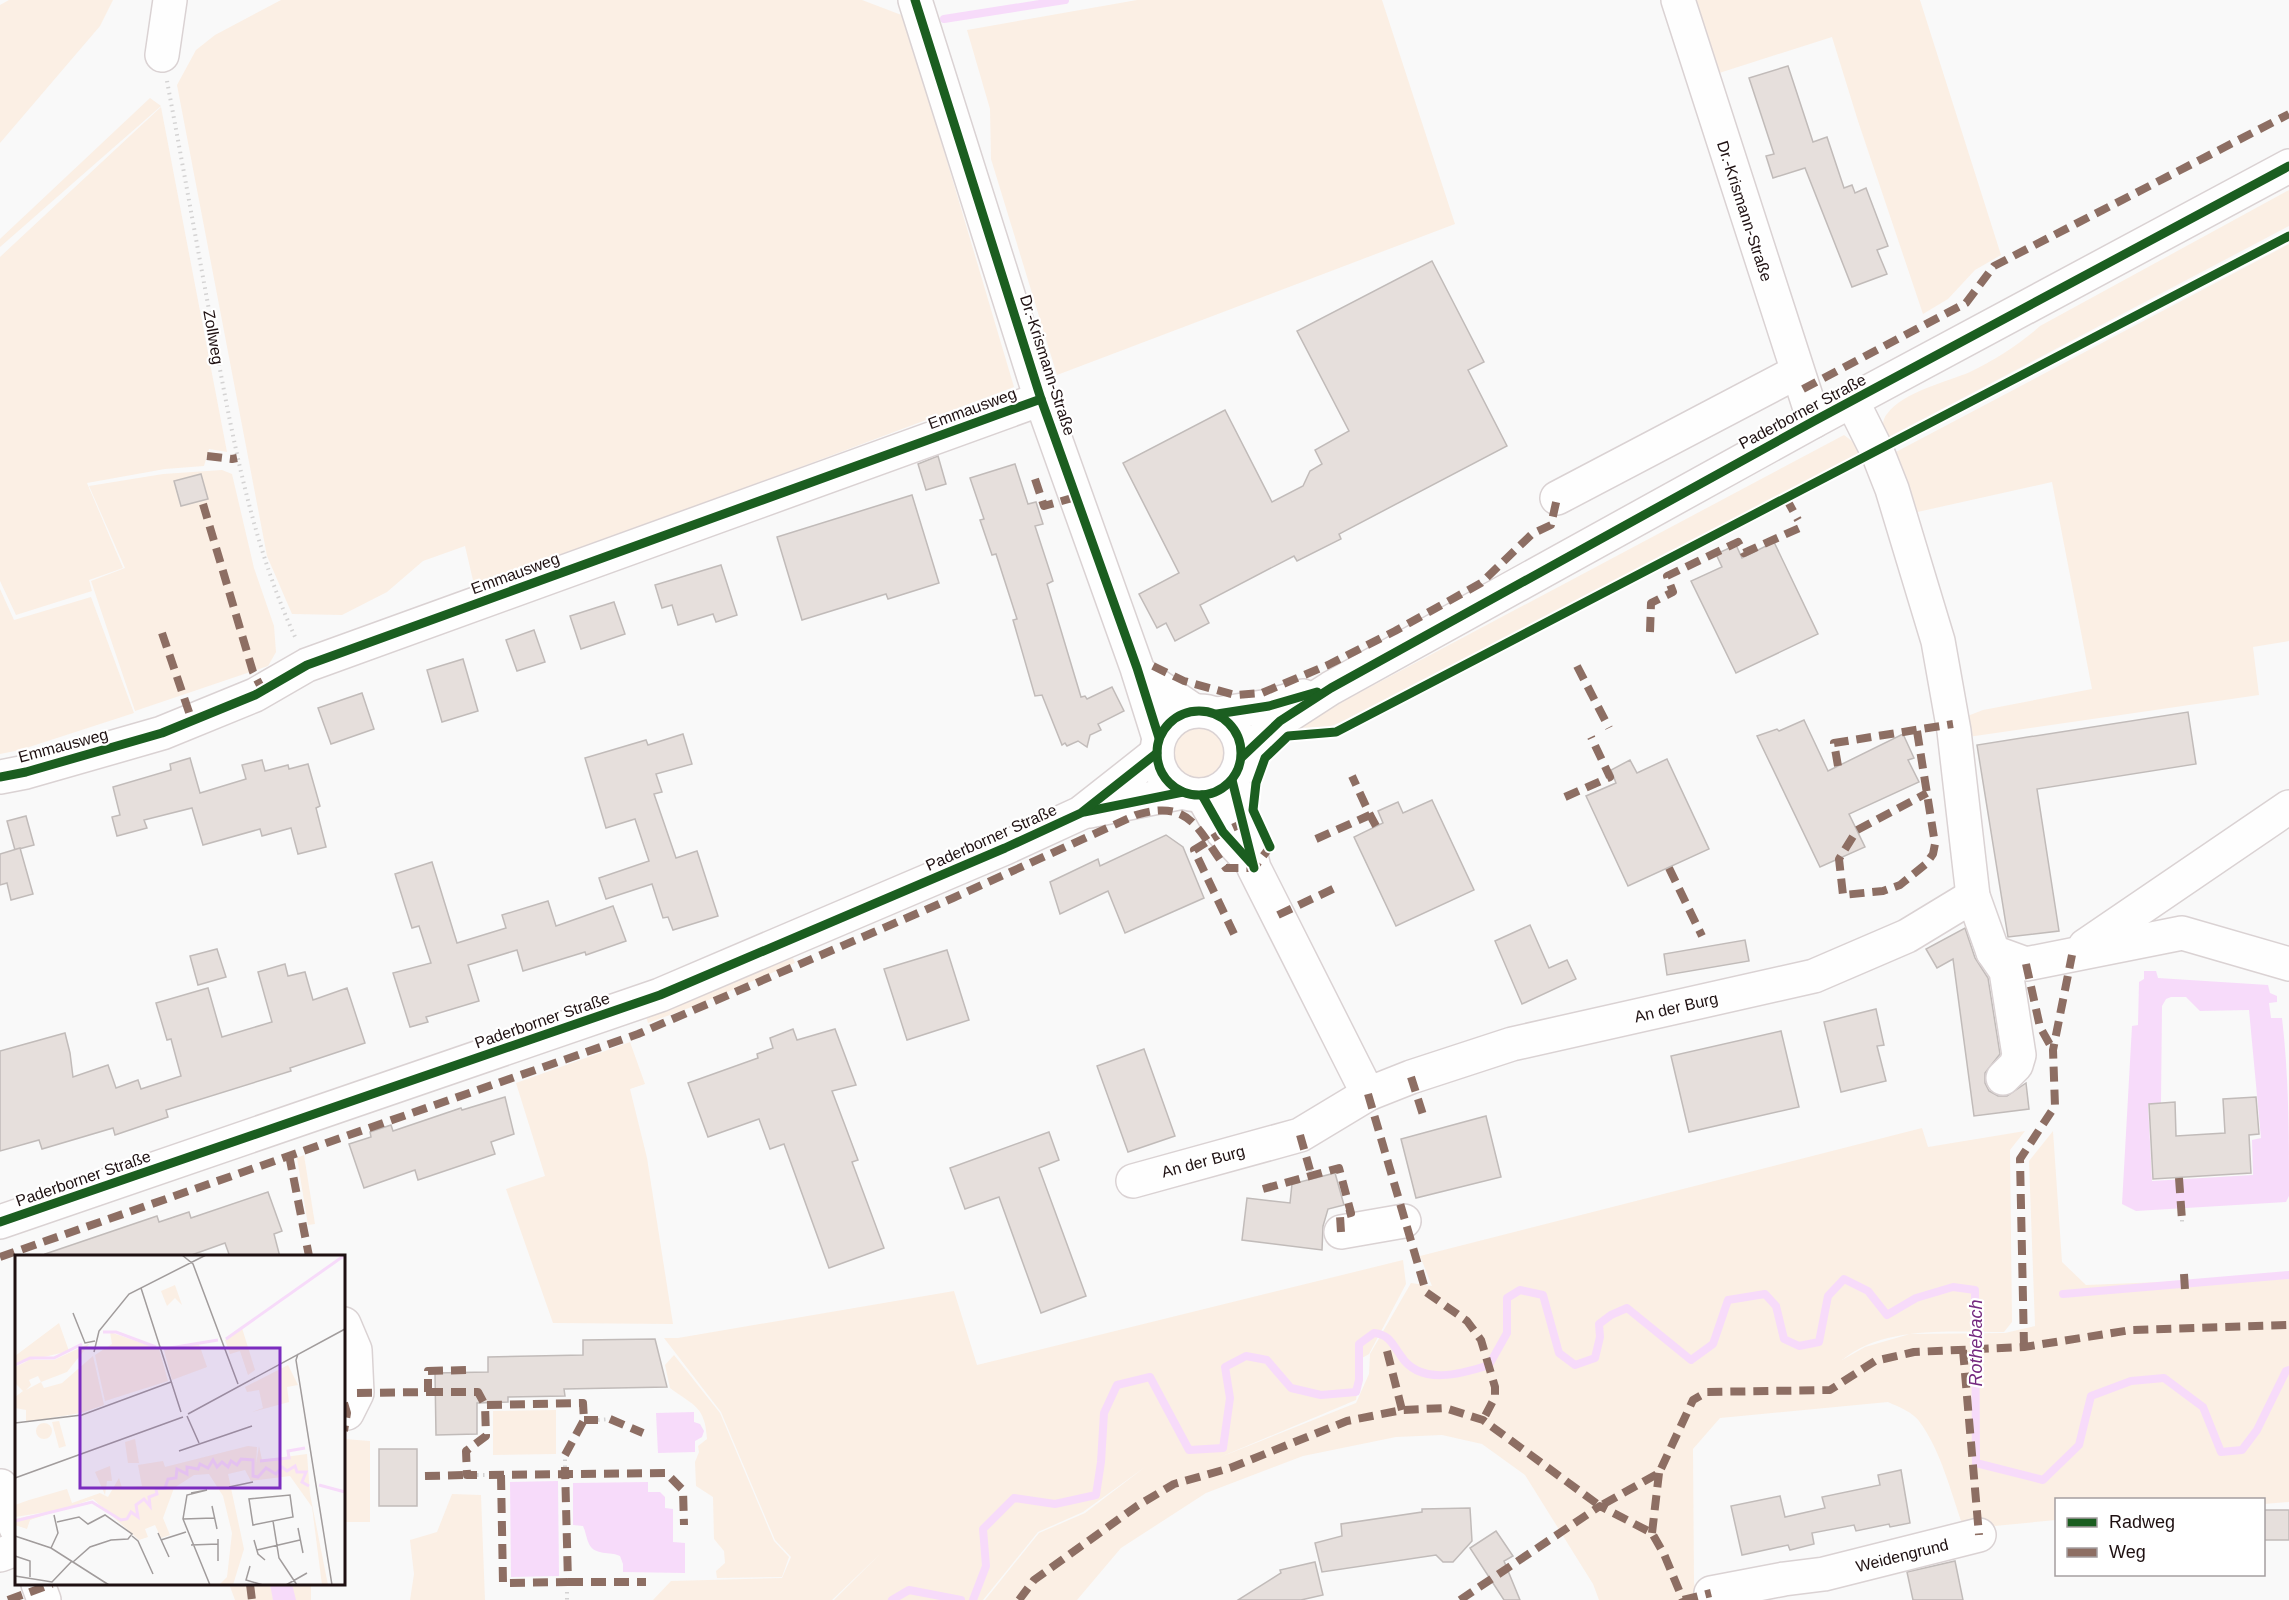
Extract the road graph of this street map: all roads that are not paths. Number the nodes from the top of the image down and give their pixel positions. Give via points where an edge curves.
1 (170, 0) edge
2 (915, 0) edge
3 (1678, 0) edge
4 (162, 55) road end
5 (2289, 166) edge
6 (1797, 372) junction
7 (1041, 399) junction
8 (1852, 401) junction
9 (1814, 421) junction
10 (1557, 498) dead end
11 (1139, 673) junction
12 (1331, 688) junction
13 (1205, 712) junction
14 (1158, 746) junction
15 (1237, 769) junction
16 (0, 777) edge
17 (1193, 794) junction
18 (2289, 807) edge
19 (1081, 813) junction
20 (1252, 863) junction
21 (1973, 896) junction
22 (1993, 952) junction
23 (2072, 955) junction
24 (2289, 964) edge
25 (2003, 1078) dead end
26 (1368, 1094) junction
27 (1133, 1180) dead end
28 (1404, 1221) dead end
29 (0, 1222) edge
30 (1341, 1232) dead end
31 (345, 1326) edge
32 (347, 1413) dead end
33 (1, 1486) edge
34 (15, 1525) edge
35 (1979, 1535) dead end
36 (15, 1549) edge
37 (0, 1556) edge
38 (38, 1585) edge
39 (1828, 1587) edge
40 (1711, 1593) dead end
41 (44, 1600) edge

1 - 4 street
2 - 7 street, Dr.-Krismann-Straße
3 - 6 street, Dr.-Krismann-Straße
5 - 8 street, Paderborner Straße
6 - 9 street, Dr.-Krismann-Straße
6 - 10 street
7 - 11 street, Dr.-Krismann-Straße
7 - 16 street, Emmausweg via 307,664 255,695 162,733
8 - 9 street, Paderborner Straße
8 - 21 street via 1892,489 1938,641 1954,731
9 - 12 street, Paderborner Straße
11 - 13 street
11 - 14 street, Dr.-Krismann-Straße
12 - 13 street, Paderborner Straße via 1269,706
12 - 15 street, Paderborner Straße via 1280,721
13 - 14 street, Paderborner Straße via 1172,719
13 - 15 street via 1228,721 1236,731 1241,743
14 - 17 street via 1164,777 1172,786
14 - 19 street, Paderborner Straße
15 - 17 street, Paderborner Straße via 1213,793
15 - 20 street
17 - 19 street, Paderborner Straße
17 - 20 street
18 - 23 street
19 - 29 street, Paderborner Straße via 660,995
20 - 26 street
21 - 22 street
21 - 26 street, An der Burg via 1907,936 1814,976 1507,1031
22 - 23 street via 2026,964
22 - 25 street via 2006,971 2019,1055 2016,1065
23 - 24 street via 2182,933
26 - 27 street, An der Burg via 1300,1135
28 - 30 street
31 - 32 street via 356,1350 357,1393
33 - 34 street
35 - 39 street, Weidengrund
36 - 37 street
38 - 41 street
39 - 40 street, Weidengrund via 1784,1579

